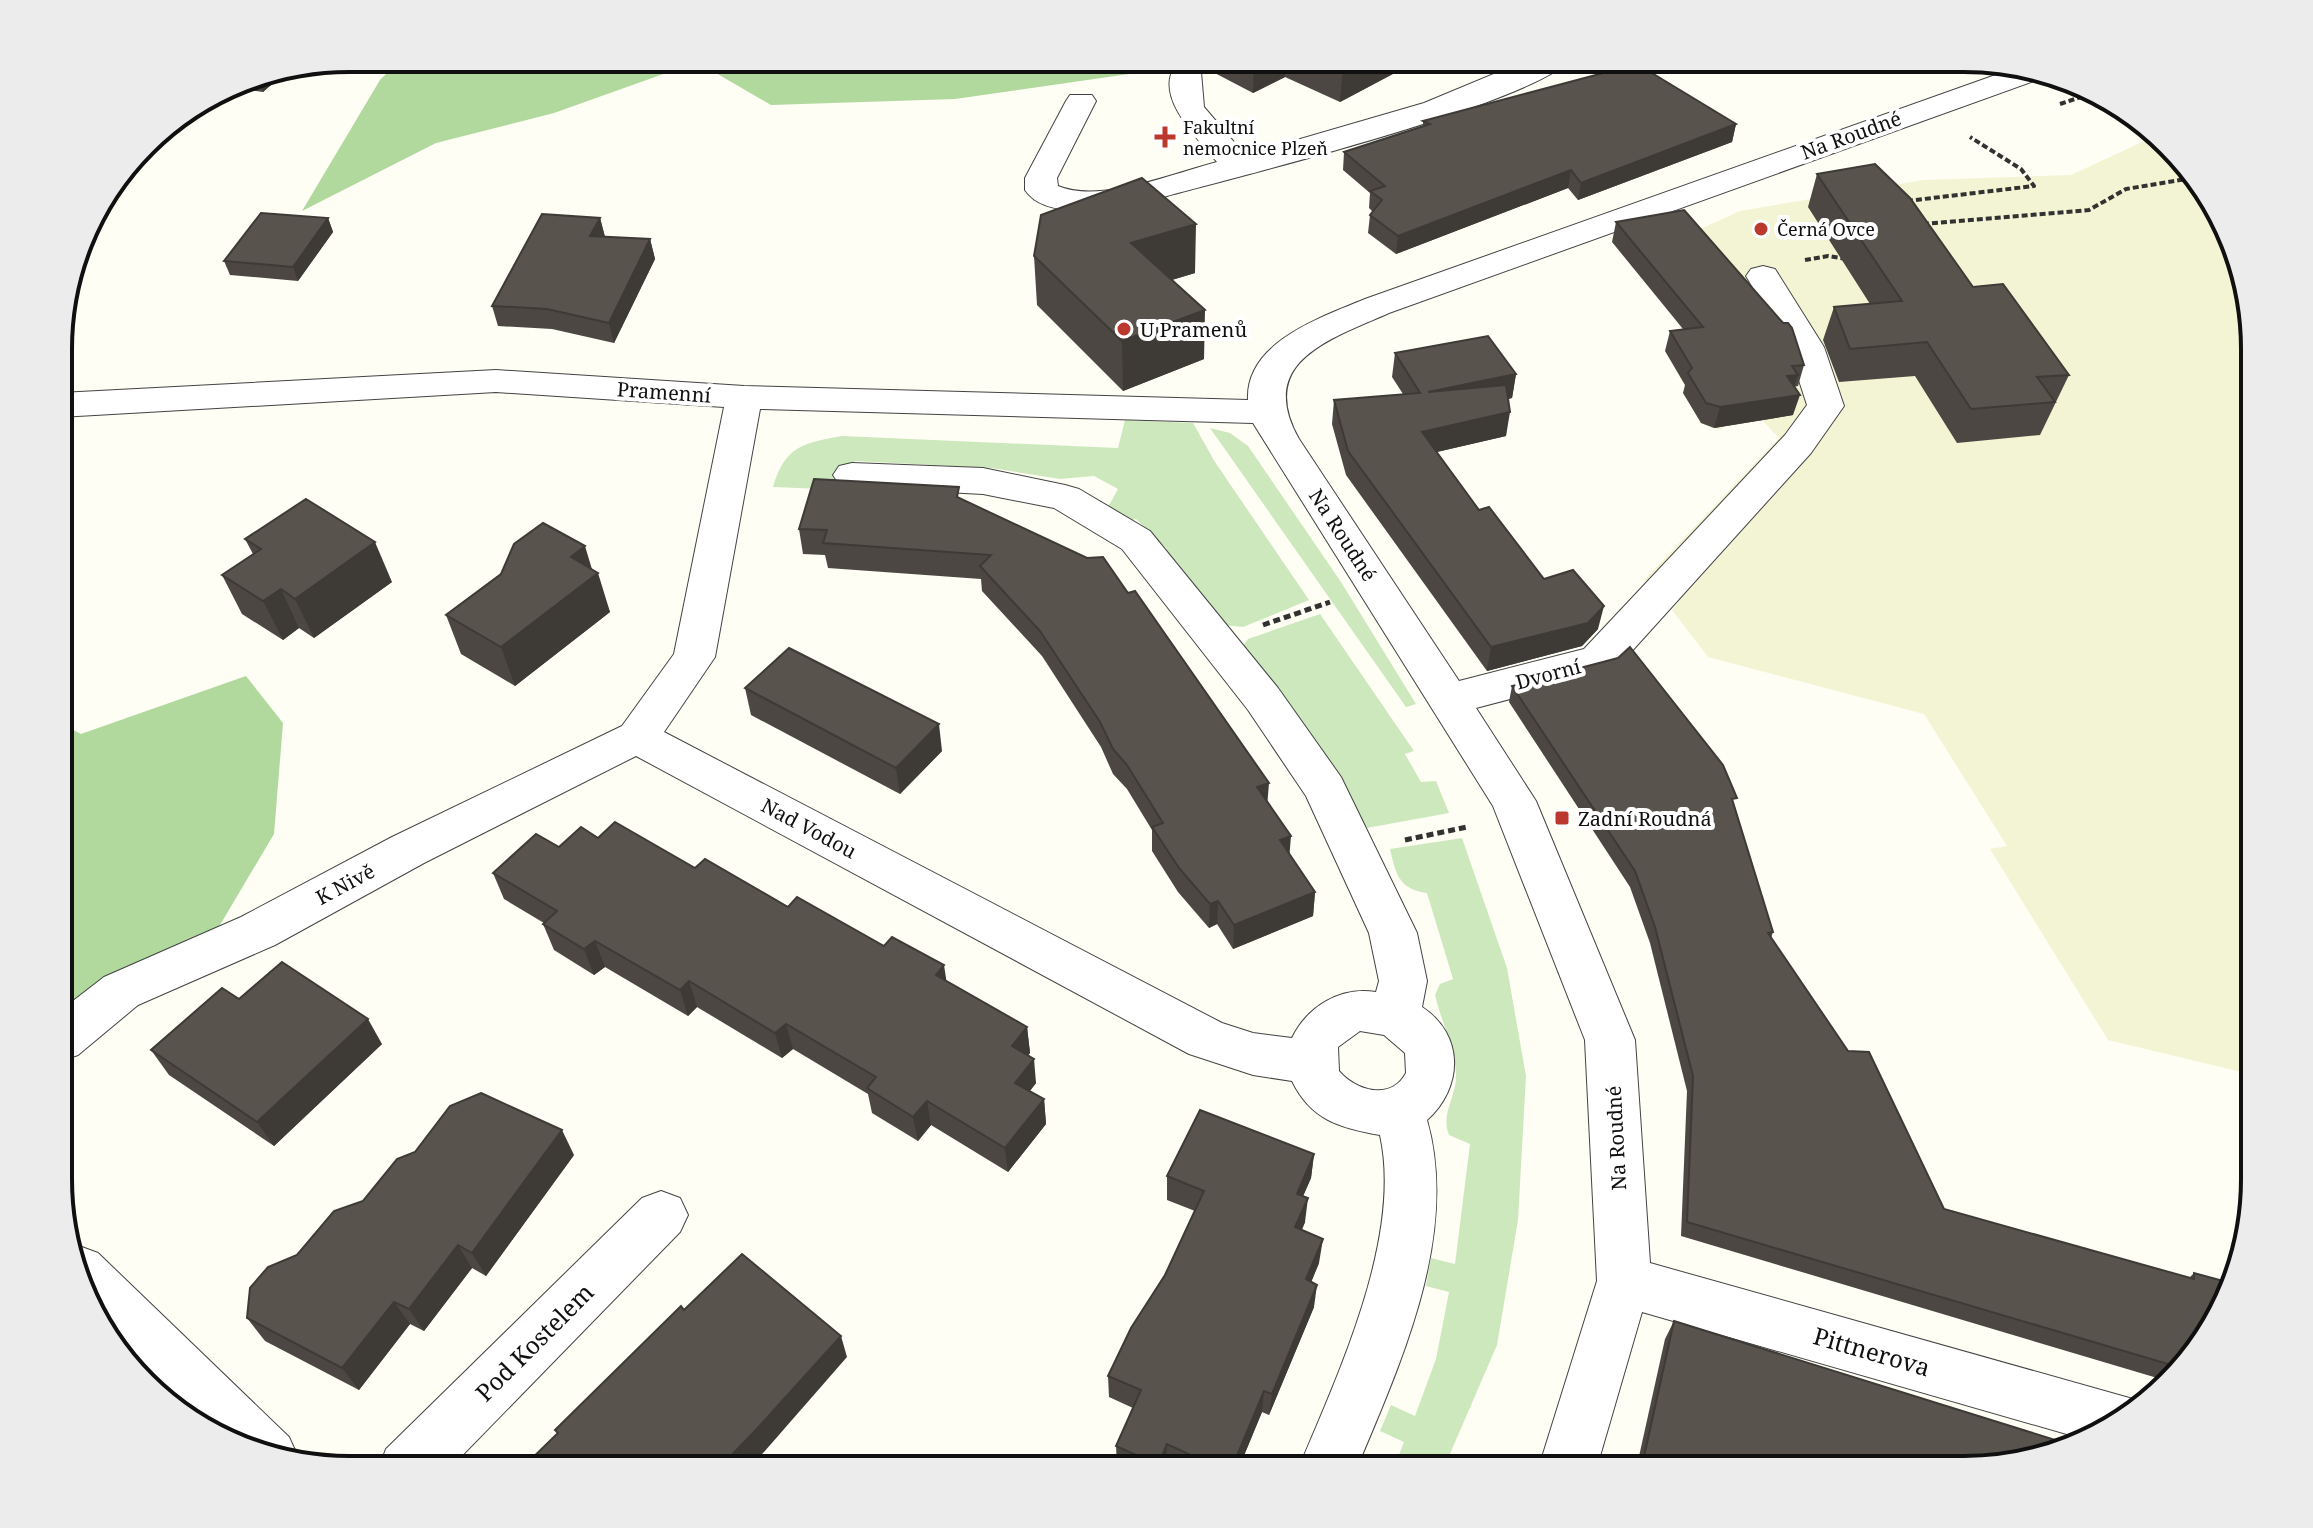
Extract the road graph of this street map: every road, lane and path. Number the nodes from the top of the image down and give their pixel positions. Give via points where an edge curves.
1 (1186, 72) dead end
2 (1529, 72) edge
3 (2017, 77) edge
4 (1081, 101) dead end
5 (1963, 133) dead end
6 (1238, 167) junction
7 (2184, 179) edge
8 (1904, 211) edge
9 (1913, 225) edge
10 (1839, 251) dead end
11 (1828, 256) junction
12 (1853, 260) edge
13 (1780, 269) joint
14 (744, 397) junction
15 (72, 404) edge
16 (1267, 412) junction
17 (852, 475) dead end
18 (1330, 602) dead end
19 (1217, 641) junction
20 (1450, 699) junction
21 (637, 737) junction
22 (1467, 827) dead end
23 (1353, 850) junction
24 (1396, 1015) junction
25 (72, 1030) edge
26 (1312, 1063) junction
27 (1399, 1111) junction
28 (661, 1215) dead end
29 (1624, 1281) junction
30 (93, 1285) edge
31 (2106, 1417) edge
32 (247, 1436) edge
33 (1333, 1455) edge
34 (1571, 1455) edge
35 (421, 1456) edge

1 - 6 street via 1189,108
2 - 6 street via 1384,127
3 - 16 street, Na Roudné via 1377,306 1286,354 1268,383
4 - 6 street via 1041,178 1041,190 1054,197 1090,201
5 - 8 path via 2021,169 2034,186 1907,200
7 - 9 path via 2126,189 2089,210
10 - 11 path
11 - 12 path
11 - 13 path
13 - 20 street, Dvorní via 1826,406 1798,444 1598,661
14 - 15 street, Pramenní via 496,381
14 - 16 street, Pramenní
14 - 21 street via 694,657
16 - 20 street, Na Roudné
17 - 19 street via 983,481 1065,498 1136,540
18 - 19 path
19 - 23 street via 1325,789
20 - 29 street, Na Roudné via 1514,801 1610,1040
21 - 25 street, K Nivě via 258,931 121,991
21 - 26 street, Nad Vodou via 1207,1039 1253,1054
22 - 23 path
23 - 24 street via 1393,933 1403,981
24 - 26 street via 1361,1010 1329,1021 1318,1033
24 - 27 street via 1426,1038 1434,1072 1428,1088
26 - 27 street via 1316,1080 1342,1105 1381,1114
27 - 33 street via 1411,1162 1405,1248 1371,1364
28 - 35 street, Pod Kostelem
29 - 31 street, Pittnerova
29 - 34 street, Na Roudné
30 - 32 street

